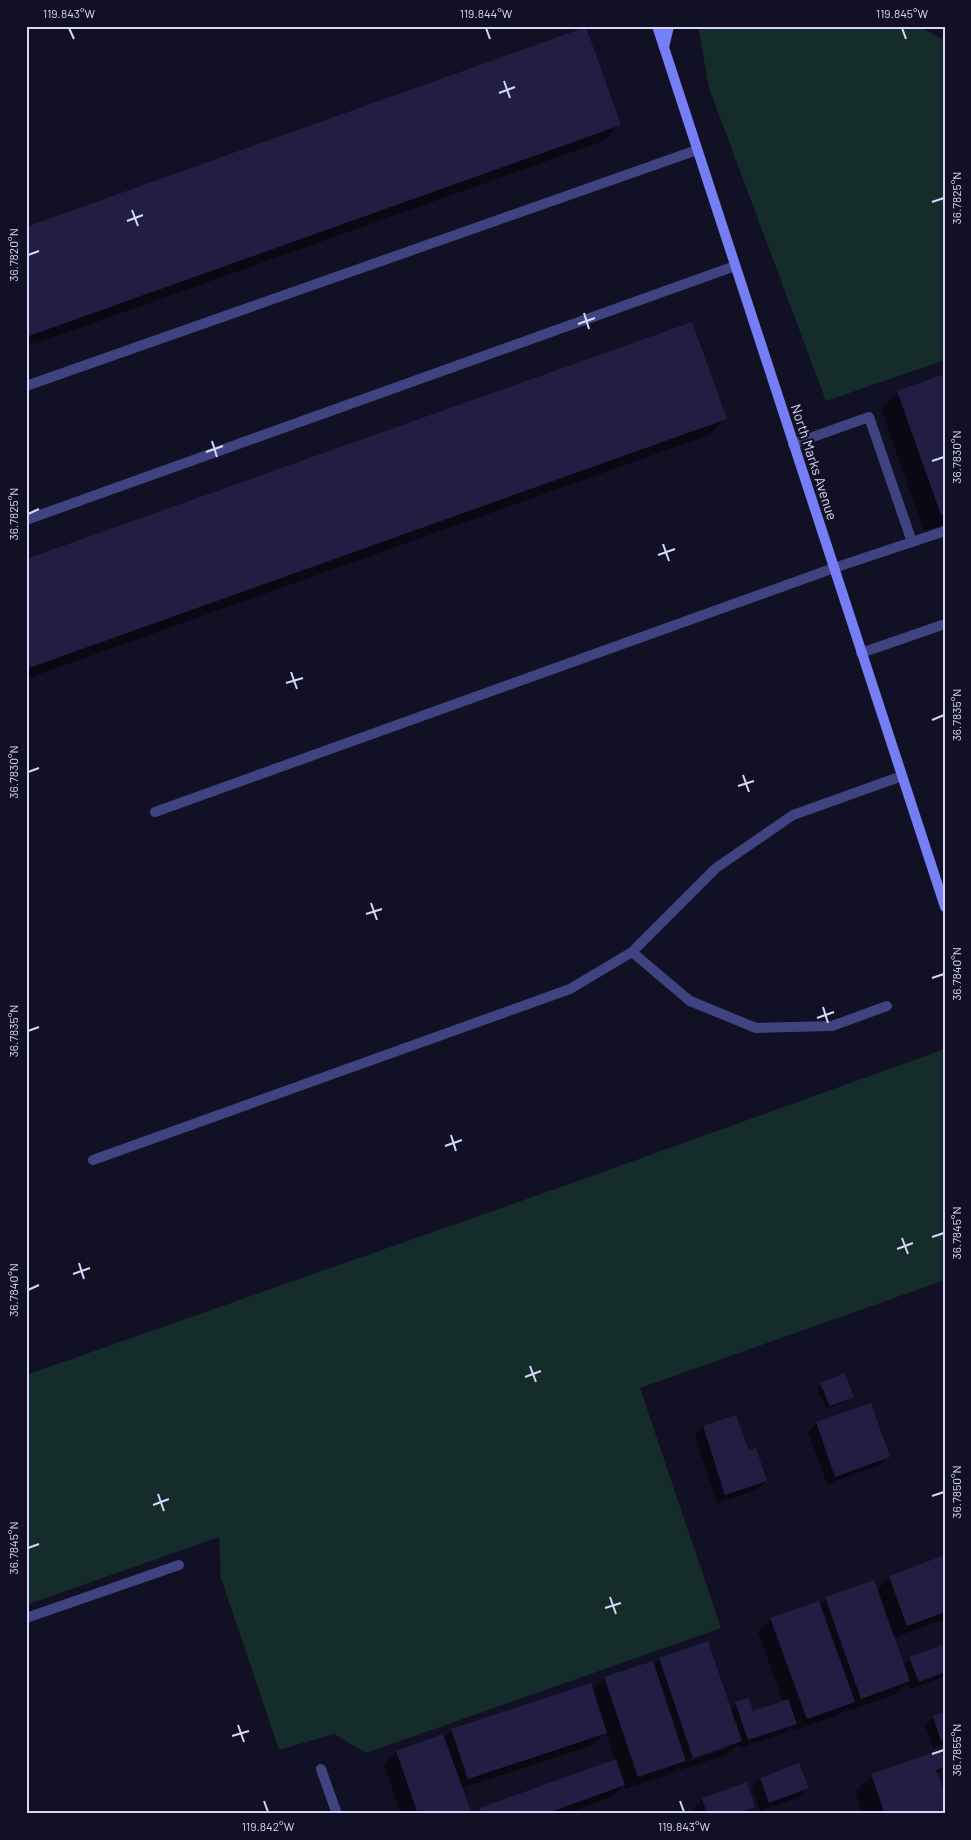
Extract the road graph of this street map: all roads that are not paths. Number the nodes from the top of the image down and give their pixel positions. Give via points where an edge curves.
1 (657, 26) edge
2 (669, 26) edge
3 (664, 48) junction
4 (697, 150) junction
5 (735, 266) junction
6 (26, 386) edge
7 (793, 444) junction
8 (26, 520) edge
9 (945, 531) edge
10 (912, 542) junction
11 (834, 568) junction
12 (945, 624) edge
13 (862, 653) junction
14 (902, 776) junction
15 (155, 812) dead end
16 (945, 906) edge
17 (632, 952) junction
18 (887, 1006) dead end
19 (93, 1160) dead end
20 (180, 1565) dead end
21 (26, 1618) edge
22 (321, 1769) dead end
23 (337, 1814) edge

1 - 3 main road, North Marks Avenue
2 - 3 main road
3 - 4 main road, North Marks Avenue
4 - 5 main road, North Marks Avenue
4 - 6 street
5 - 7 main road, North Marks Avenue
5 - 8 street
7 - 10 street via 869,417
7 - 11 main road, North Marks Avenue
9 - 10 street
10 - 11 street
11 - 13 main road, North Marks Avenue
11 - 15 street
12 - 13 street
13 - 14 main road, North Marks Avenue
14 - 16 main road, North Marks Avenue
14 - 17 street via 792,815 716,868
17 - 18 street via 690,1002 756,1028 832,1026
17 - 19 street via 570,989
20 - 21 street
22 - 23 street

